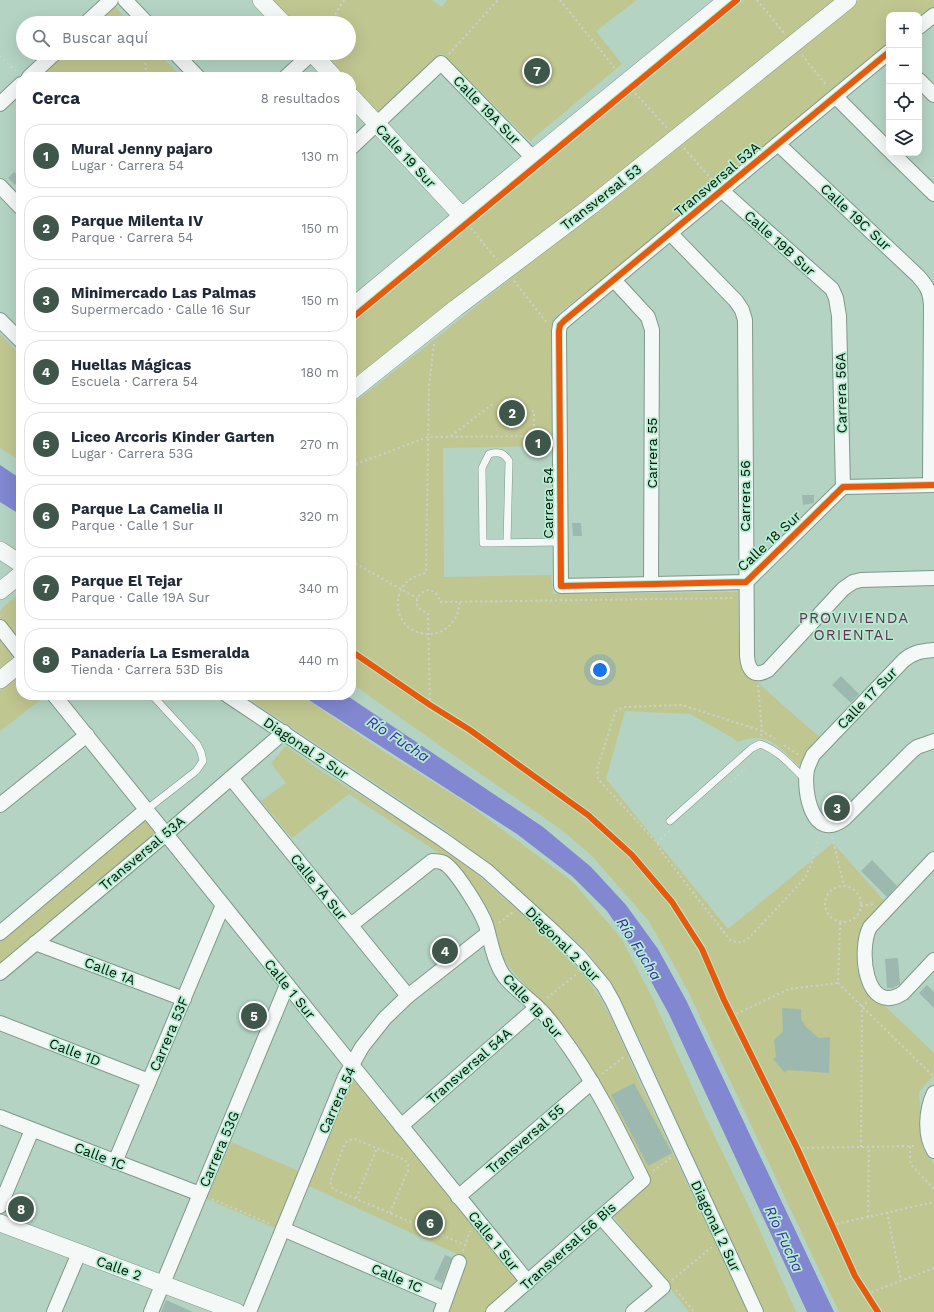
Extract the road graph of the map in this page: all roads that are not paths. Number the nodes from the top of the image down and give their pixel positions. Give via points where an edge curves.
1 (111, 0) edge
2 (125, 0) edge
3 (261, 0) edge
4 (727, 0) edge
5 (848, 0) edge
6 (934, 15) edge
7 (94, 16) edge
8 (140, 16) edge
9 (276, 16) edge
10 (922, 25) edge
11 (886, 55) edge
12 (45, 60) edge
13 (182, 60) edge
14 (304, 60) edge
15 (318, 60) edge
16 (30, 72) edge
17 (193, 72) edge
18 (291, 72) edge
19 (329, 72) edge
20 (922, 83) edge
21 (16, 85) edge
22 (934, 95) edge
23 (836, 97) junction
24 (356, 101) edge
25 (0, 104) edge
26 (377, 124) junction
27 (356, 143) edge
28 (778, 144) junction
29 (886, 147) edge
30 (895, 156) edge
31 (533, 158) junction
32 (0, 186) edge
33 (722, 190) junction
34 (934, 194) edge
35 (16, 203) edge
36 (464, 222) junction
37 (670, 233) junction
38 (614, 280) junction
39 (836, 298) joint
40 (356, 304) edge
41 (0, 320) edge
42 (560, 325) joint
43 (16, 336) edge
44 (356, 388) edge
45 (932, 485) edge
46 (843, 487) junction
47 (560, 542) junction
48 (507, 543) junction
49 (0, 550) edge
50 (16, 561) edge
51 (16, 578) edge
52 (934, 578) edge
53 (746, 582) junction
54 (651, 584) junction
55 (560, 586) joint
56 (0, 591) edge
57 (0, 628) edge
58 (16, 648) edge
59 (934, 650) edge
60 (16, 667) edge
61 (0, 680) edge
62 (58, 700) edge
63 (156, 700) edge
64 (235, 700) edge
65 (284, 732) junction
66 (87, 735) junction
67 (934, 741) edge
68 (231, 778) junction
69 (806, 780) junction
70 (0, 805) edge
71 (146, 810) junction
72 (670, 821) dead end
73 (166, 834) junction
74 (934, 859) edge
75 (223, 905) junction
76 (351, 925) junction
77 (0, 933) edge
78 (488, 933) junction
79 (35, 943) junction
80 (934, 960) edge
81 (0, 974) edge
82 (287, 985) junction
83 (408, 996) junction
84 (184, 999) junction
85 (537, 1006) junction
86 (0, 1023) edge
87 (352, 1065) junction
88 (149, 1081) junction
89 (592, 1082) junction
90 (932, 1097) edge
91 (0, 1117) edge
92 (401, 1126) junction
93 (32, 1130) junction
94 (932, 1149) edge
95 (115, 1162) junction
96 (643, 1180) joint
97 (200, 1194) junction
98 (458, 1197) junction
99 (0, 1206) edge
100 (601, 1217) junction
101 (0, 1223) edge
102 (283, 1229) junction
103 (79, 1253) junction
104 (459, 1262) road end
105 (528, 1282) junction
106 (162, 1284) junction
107 (445, 1298) junction
108 (54, 1312) edge
109 (151, 1312) edge
110 (237, 1312) edge
111 (249, 1312) edge
112 (441, 1312) edge
113 (493, 1312) edge
114 (634, 1312) edge
115 (756, 1312) edge

1 - 7 street
2 - 8 street
3 - 9 street
4 - 31 street
5 - 44 street, Transversal 53 via 591,206 456,308
6 - 10 street
11 - 23 street, Transversal 53A
12 - 16 street
13 - 17 street
14 - 18 street
15 - 19 street
20 - 22 street
21 - 25 street
23 - 28 street, Transversal 53A
23 - 29 street
24 - 26 street, Calle 19 Sur
26 - 27 street
26 - 31 street, Calle 19A Sur via 441,63
26 - 36 street, Calle 19 Sur
28 - 33 street, Transversal 53A
28 - 45 street, Calle 19C Sur via 918,276 930,293
30 - 34 street
31 - 36 street
32 - 35 street
33 - 37 street, Transversal 53A
33 - 39 street, Calle 19B Sur via 832,289
36 - 40 street
37 - 38 street, Transversal 53A
37 - 53 street, Carrera 56 via 736,301 745,320
38 - 42 street, Transversal 53A
38 - 54 street, Carrera 55 via 648,317 652,330
39 - 46 street, Carrera 56A via 839,311
41 - 43 street
42 - 47 street, Carrera 54
45 - 46 street
46 - 53 street, Calle 18 Sur
47 - 48 lane
47 - 55 street, Carrera 54
48 - 48 lane via 509,461 505,455 496,452 489,454 482,468 483,543
49 - 50 street
51 - 56 street
52 - 53 street, Carrera 56 via 870,579 853,582 843,589 768,670 759,673 750,670 747,665
53 - 54 street, Calle 18 Sur
54 - 55 street, Calle 18 Sur
57 - 58 street
59 - 69 street, Calle 17 Sur via 921,651 903,661 818,749 810,762
60 - 61 street
62 - 66 street, Calle 1 Sur
63 - 71 lane via 196,744 204,761 196,771
64 - 65 street, Diagonal 2 Sur
65 - 68 street, Transversal 53A
65 - 115 street, Diagonal 2 Sur via 487,871 587,965 610,997
66 - 70 street
66 - 71 street, Calle 1 Sur
67 - 69 street via 912,751 838,824 827,825 816,818 810,808
68 - 73 street, Transversal 53A
68 - 76 street, Calle 1A Sur
69 - 72 lane via 777,752 760,744 752,748
71 - 73 street, Calle 1 Sur
71 - 77 street
73 - 75 street, Calle 1 Sur
73 - 79 street, Transversal 53A
74 - 80 street via 870,927 865,942 865,970 868,982 876,993 884,998 896,997
75 - 82 street, Calle 1 Sur
75 - 84 street, Carrera 53F
76 - 78 street, Calle 1B Sur via 432,861 442,862 448,867 466,890
76 - 83 street, Calle 1A Sur
78 - 83 street, Carrera 54
78 - 85 street, Calle 1B Sur via 504,976
79 - 81 street, Transversal 53A
79 - 84 street, Calle 1A
82 - 87 street, Calle 1 Sur
82 - 97 street, Carrera 53G
83 - 87 street, Carrera 54 via 385,1018 362,1047
84 - 88 street, Carrera 53F
85 - 89 street, Calle 1B Sur
85 - 92 street, Transversal 54A
86 - 88 street, Calle 1D
87 - 92 street, Calle 1 Sur
87 - 102 street, Carrera 54
88 - 95 street, Carrera 53F
89 - 96 street, Calle 1B Sur
89 - 98 street, Transversal 55
90 - 94 street via 928,1111 928,1134
91 - 93 street, Calle 1C
92 - 98 street, Calle 1 Sur
93 - 95 street, Calle 1C
93 - 99 street
95 - 97 street, Calle 1C
96 - 100 street, Transversal 56 Bis
97 - 106 street, Carrera 53G
98 - 105 street, Calle 1 Sur
100 - 105 street, Transversal 56 Bis
100 - 114 street via 666,1284
101 - 103 street, Calle 2
102 - 107 street, Calle 1C
102 - 111 street, Carrera 54
103 - 106 street, Calle 2
103 - 108 street
104 - 107 street
105 - 113 street, Transversal 56 Bis
106 - 109 street, Carrera 53G
106 - 110 street, Calle 2
107 - 112 street

